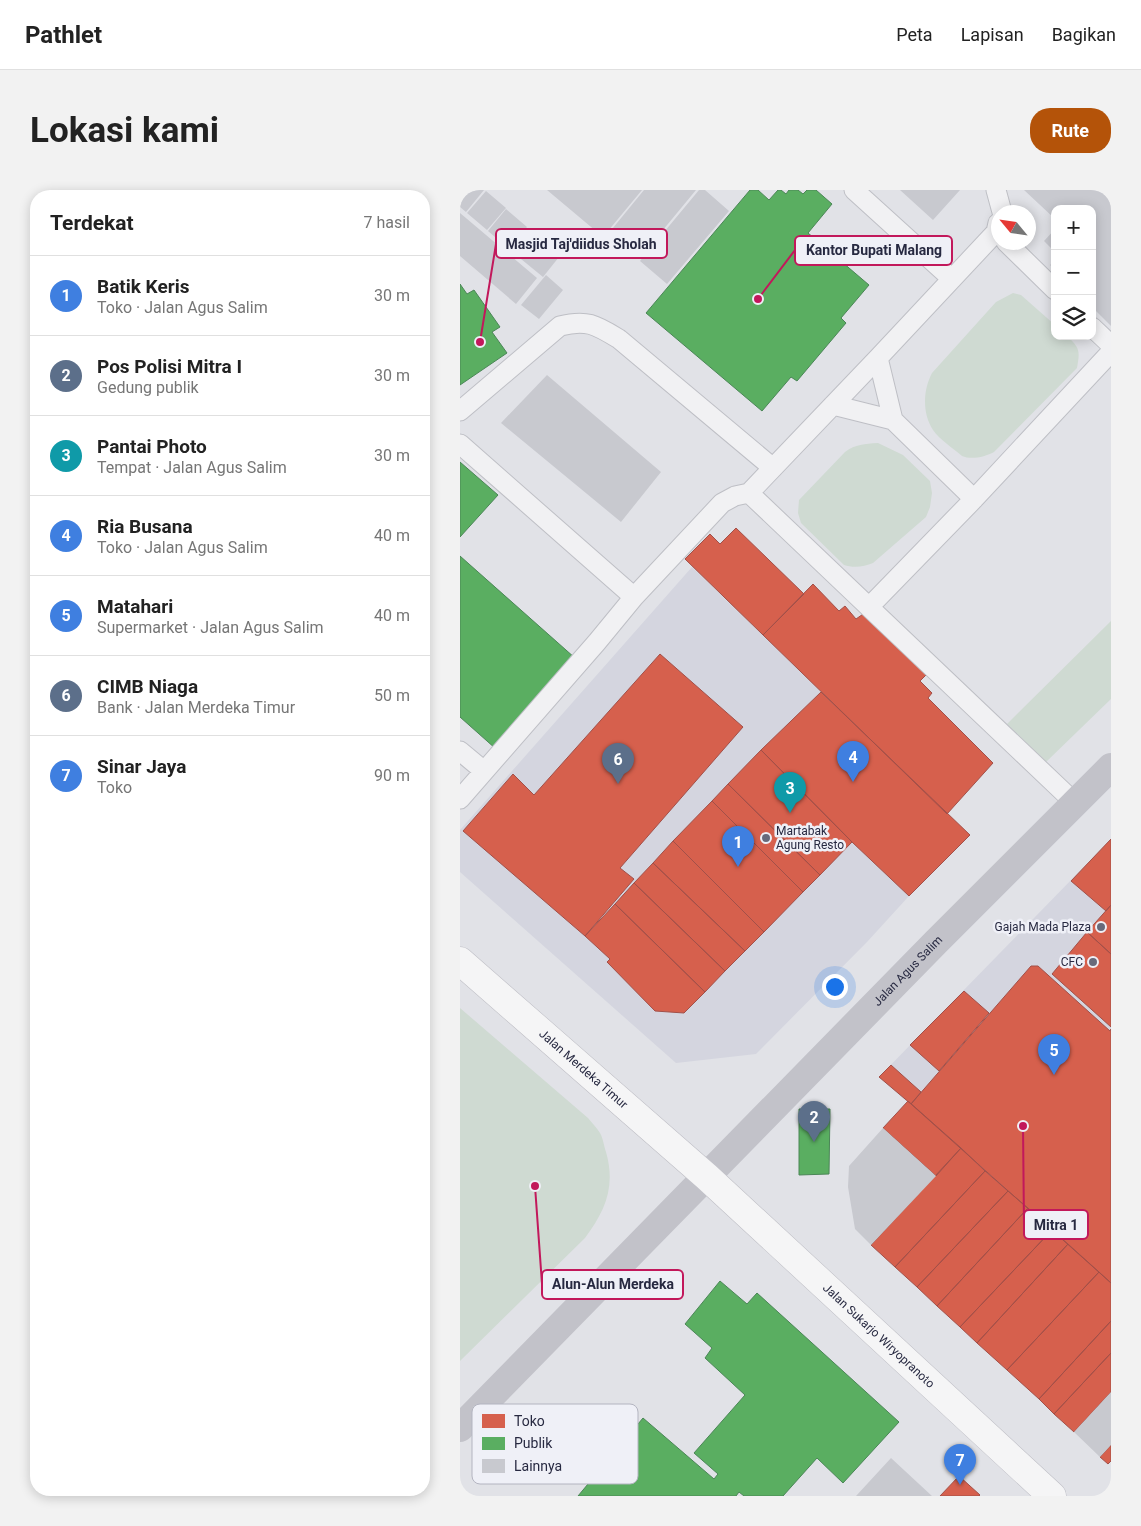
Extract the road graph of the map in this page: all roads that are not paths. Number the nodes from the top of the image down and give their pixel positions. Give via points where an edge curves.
1 (854, 190) edge
2 (996, 190) edge
3 (1000, 205) edge
4 (991, 242) edge
5 (1016, 250) edge
6 (952, 279) junction
7 (1051, 286) edge
8 (1096, 331) edge
9 (1111, 345) edge
10 (1111, 352) edge
11 (878, 358) junction
12 (833, 405) junction
13 (460, 411) edge
14 (893, 420) junction
15 (460, 444) edge
16 (772, 468) junction
17 (749, 493) junction
18 (974, 499) junction
19 (634, 597) junction
20 (869, 606) junction
21 (460, 751) edge
22 (1111, 767) edge
23 (484, 771) junction
24 (460, 799) edge
25 (1075, 803) junction
26 (460, 962) edge
27 (707, 1177) junction
28 (484, 1404) edge
29 (472, 1416) edge
30 (460, 1428) edge
31 (1052, 1496) edge

1 - 6 lane
2 - 3 lane
4 - 6 lane
5 - 7 lane
6 - 11 lane
8 - 9 lane
10 - 18 lane
11 - 12 lane
11 - 14 lane
12 - 14 lane
12 - 16 lane
13 - 16 lane via 560,326 576,322 598,326 619,338
14 - 18 lane
15 - 19 lane
16 - 17 lane
17 - 19 lane via 722,503
17 - 20 lane
18 - 20 lane
19 - 23 lane
20 - 25 lane
21 - 23 lane
22 - 25 main road, Jalan Agus Salim
23 - 24 lane
25 - 27 main road, Jalan Agus Salim
26 - 27 main road, Jalan Merdeka Timur
27 - 28 main road, Jalan Agus Salim
27 - 31 main road, Jalan Sukarjo Wiryopranoto
29 - 30 main road, Jalan Agus Salim

